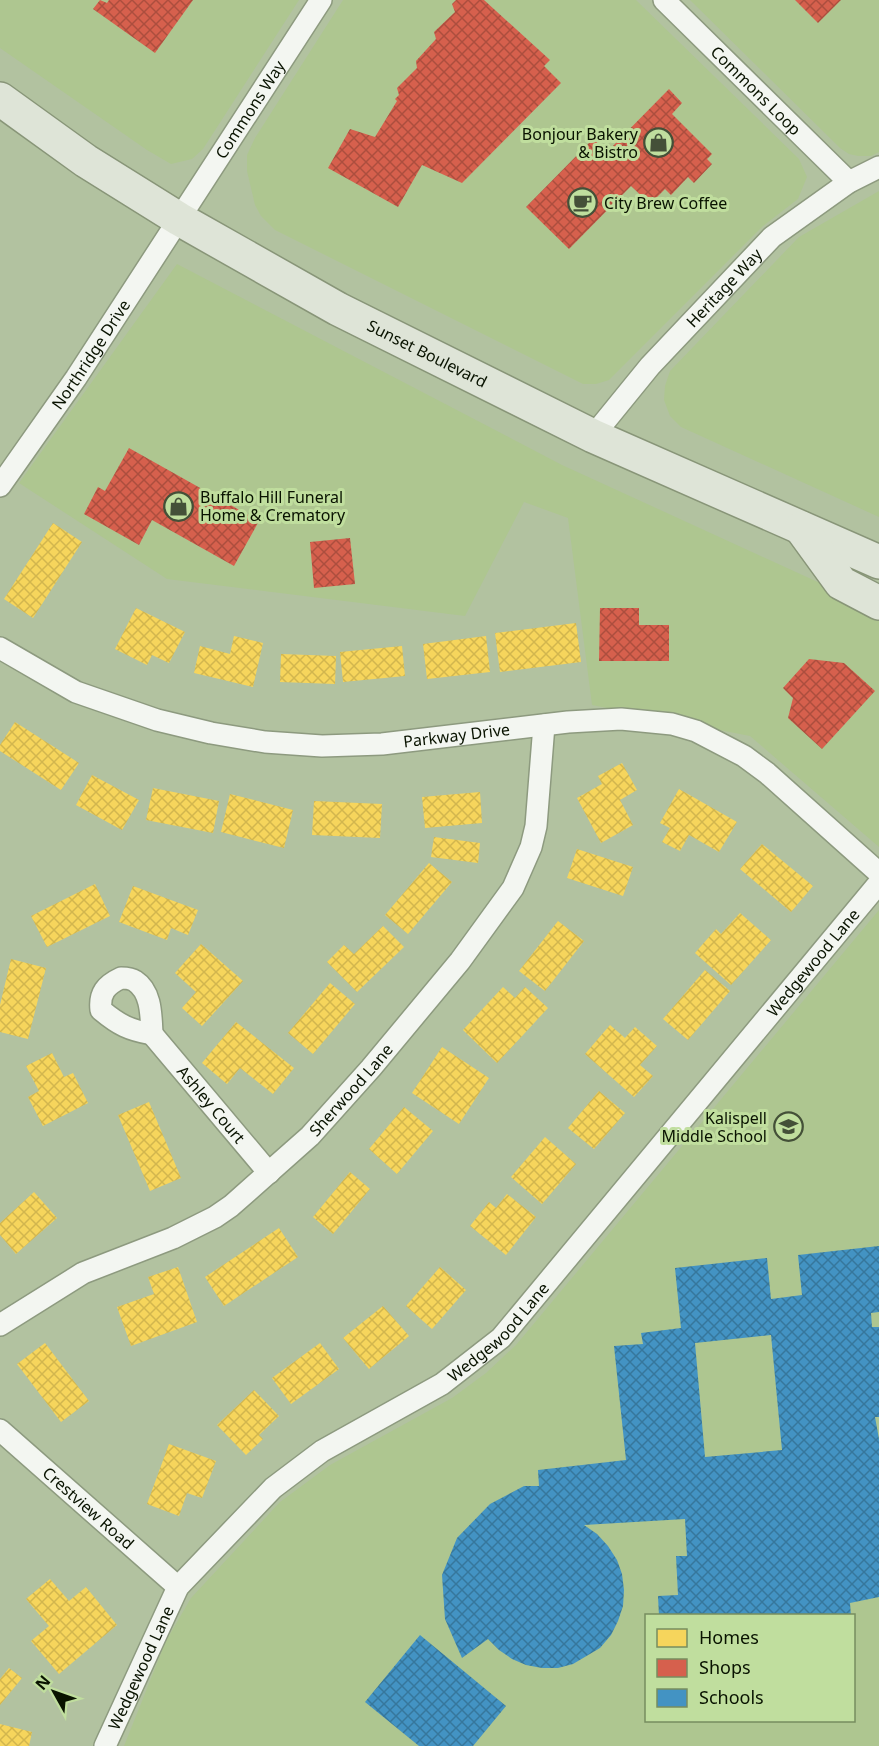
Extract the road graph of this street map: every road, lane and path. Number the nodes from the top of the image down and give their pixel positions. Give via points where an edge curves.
1 (321, 0) edge
2 (664, 0) edge
3 (0, 99) edge
4 (879, 167) edge
5 (849, 182) junction
6 (179, 219) junction
7 (593, 436) junction
8 (0, 486) edge
9 (800, 527) junction
10 (879, 562) edge
11 (879, 603) edge
12 (0, 648) edge
13 (544, 725) junction
14 (879, 873) edge
15 (879, 883) edge
16 (152, 1034) dead end
17 (269, 1173) junction
18 (0, 1325) edge
19 (0, 1430) edge
20 (178, 1587) junction
21 (105, 1746) edge

1 - 6 street, Commons Way
2 - 5 street, Commons Loop
3 - 6 main road, Sunset Boulevard via 86,161
4 - 5 street, Heritage Way
5 - 7 street, Heritage Way via 772,237 650,366
6 - 7 main road, Sunset Boulevard via 338,309
6 - 8 street, Northridge Drive
7 - 9 main road, Sunset Boulevard
9 - 10 main road, Sunset Boulevard
9 - 11 main road via 841,583
12 - 13 street, Parkway Drive via 76,692 157,720 266,742 322,746 382,744
13 - 14 street, Parkway Drive via 621,719 672,724 696,731 767,773
13 - 17 street, Sherwood Lane via 536,826 513,888 460,962 371,1068 310,1136
15 - 20 street, Wedgewood Lane via 501,1338 442,1384 322,1451 273,1488
16 - 17 street, Ashley Court
17 - 18 street, Sherwood Lane via 215,1217 84,1273
19 - 20 street, Crestview Road
20 - 21 street, Wedgewood Lane

